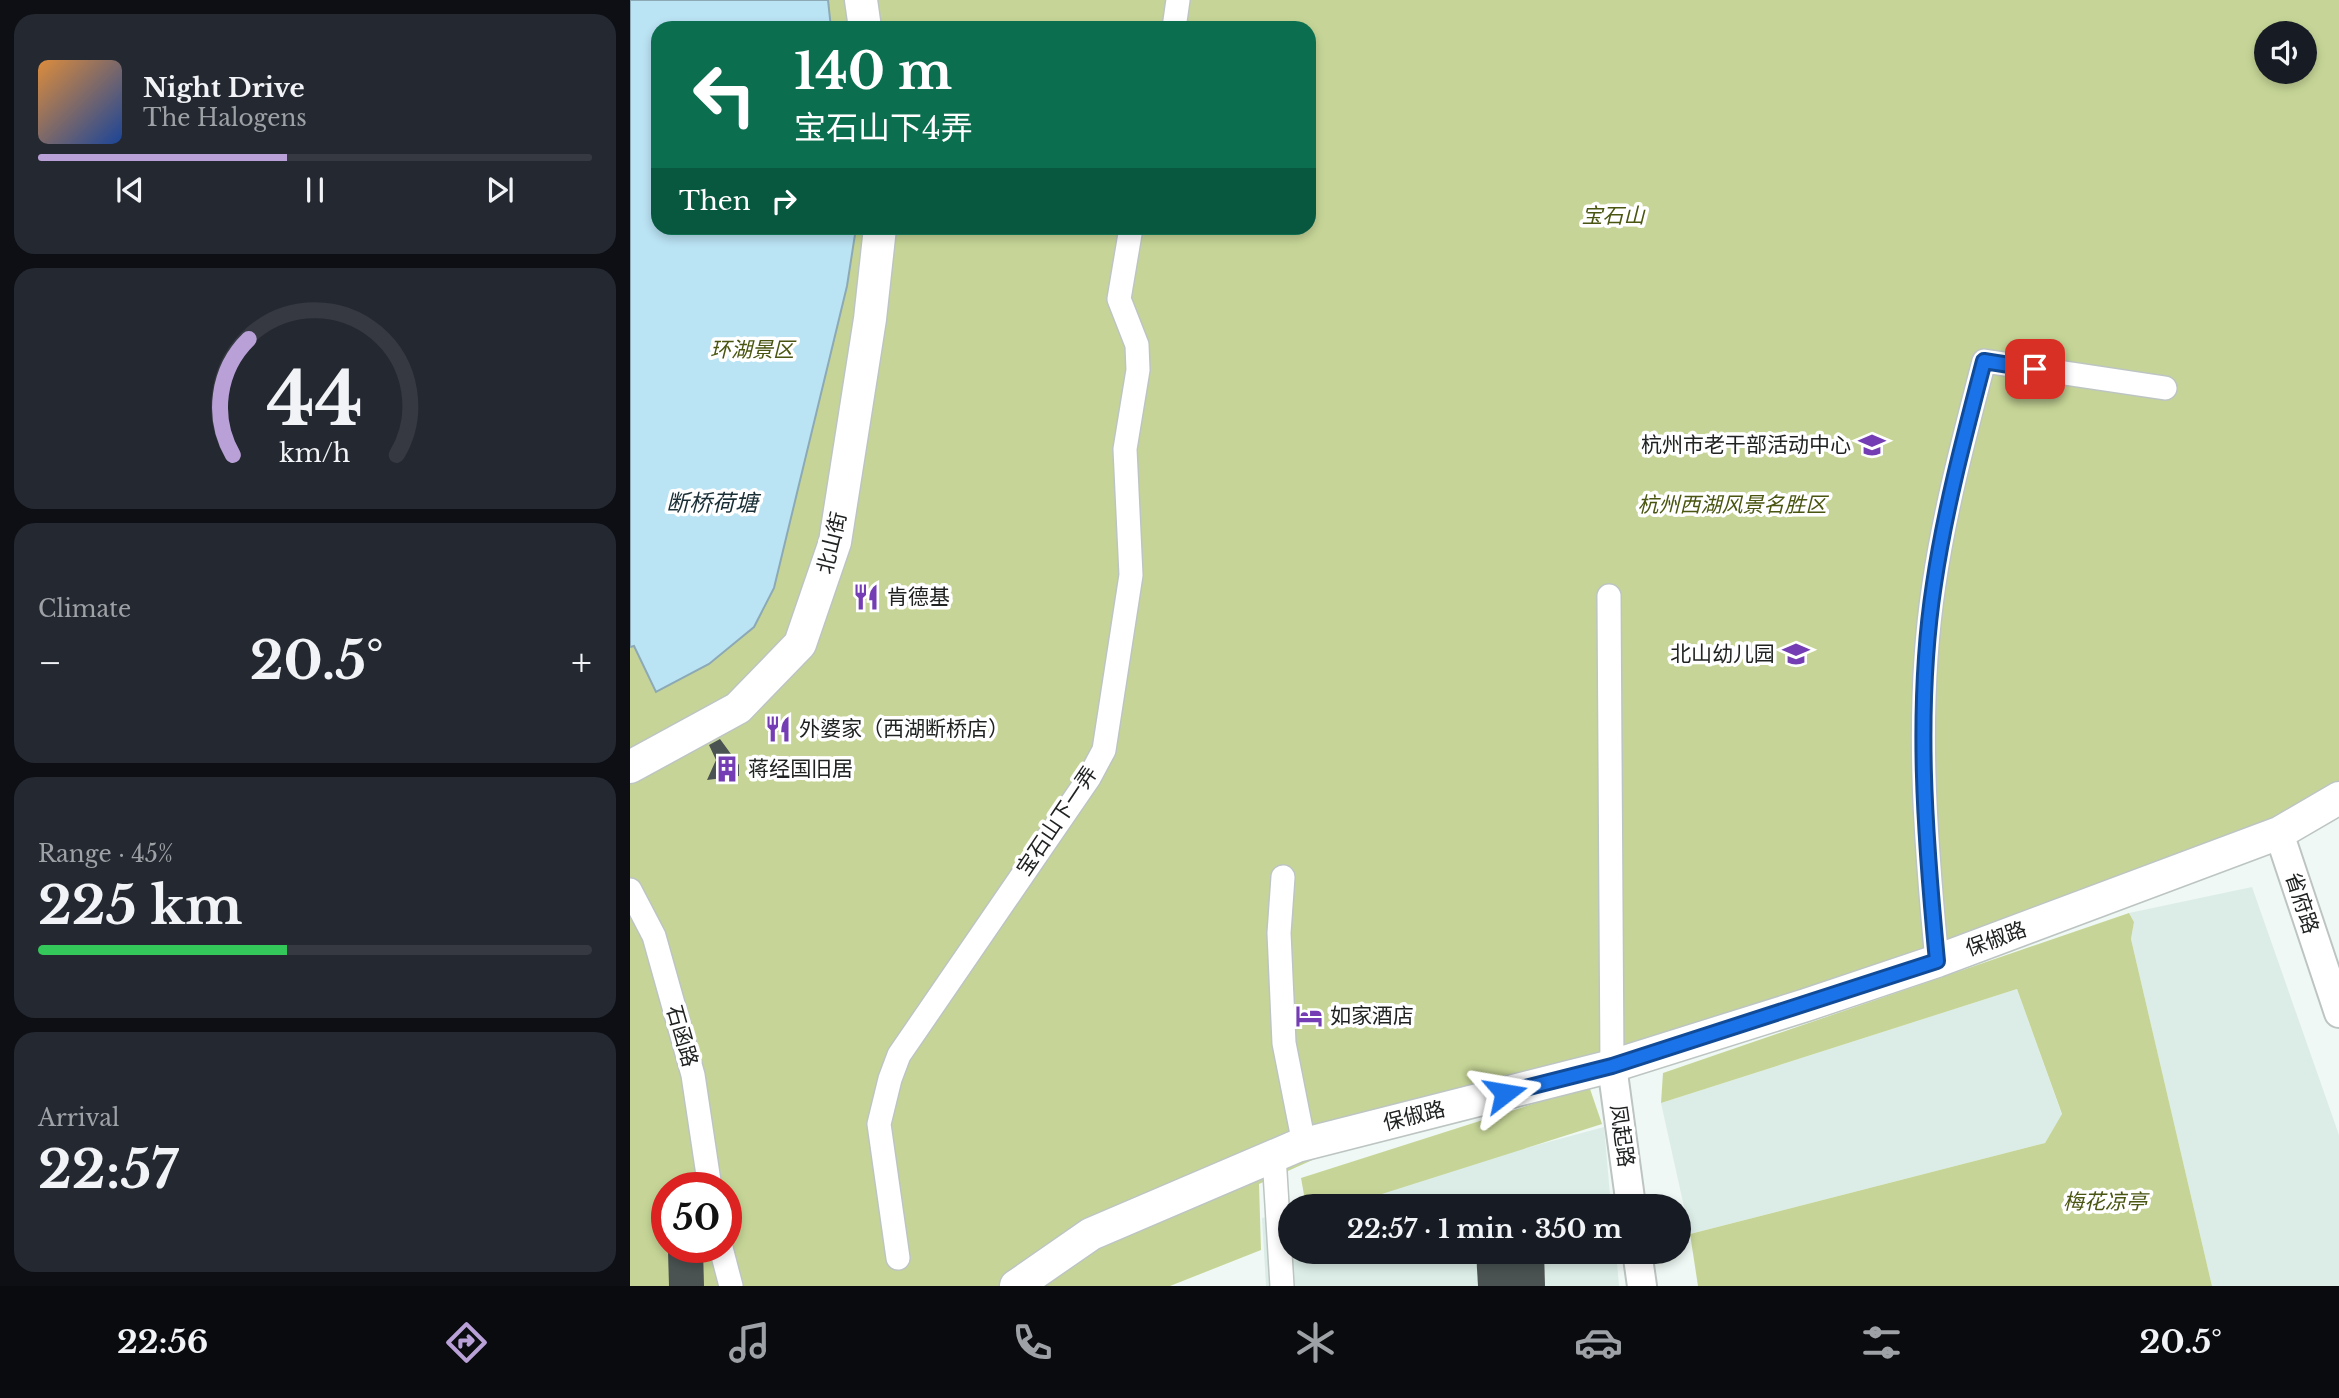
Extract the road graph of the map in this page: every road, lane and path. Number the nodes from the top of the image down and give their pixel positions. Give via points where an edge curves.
1 (861, 0) edge
2 (1178, 0) edge
3 (863, 21) edge
4 (1175, 21) edge
5 (879, 235) edge
6 (1129, 235) edge
7 (2165, 388) dead end
8 (1609, 596) dead end
9 (630, 767) edge
10 (2339, 798) edge
11 (2279, 833) junction
12 (1283, 877) dead end
13 (630, 890) edge
14 (1937, 961) junction
15 (2339, 1013) edge
16 (1612, 1066) junction
17 (1304, 1144) junction
18 (1274, 1156) junction
19 (708, 1172) edge
20 (1629, 1194) edge
21 (898, 1258) dead end
22 (725, 1263) edge
23 (1639, 1264) edge
24 (731, 1286) edge
25 (1016, 1286) edge
26 (1282, 1286) edge
27 (1642, 1286) edge

1 - 3 main road
2 - 4 street
5 - 9 main road, 北山街 via 835,542 800,644 738,708
6 - 21 street, 宝石山下一弄 via 1119,299 1137,345 1138,369 1125,449 1131,575 1104,750 894,1067 879,1124
7 - 14 street via 1984,361 1933,584 1926,670 1923,775
8 - 16 street
10 - 11 main road, 保俶路
11 - 14 main road, 保俶路
11 - 15 street, 省府路
12 - 17 street via 1279,933 1284,1043
13 - 19 street, 石函路 via 654,936 693,1075
14 - 16 main road, 保俶路
16 - 17 main road, 保俶路
16 - 20 street, 凤起路
17 - 18 main road, 保俶路
18 - 25 main road, 保俶路 via 1091,1234
18 - 26 street
22 - 24 street
23 - 27 street

